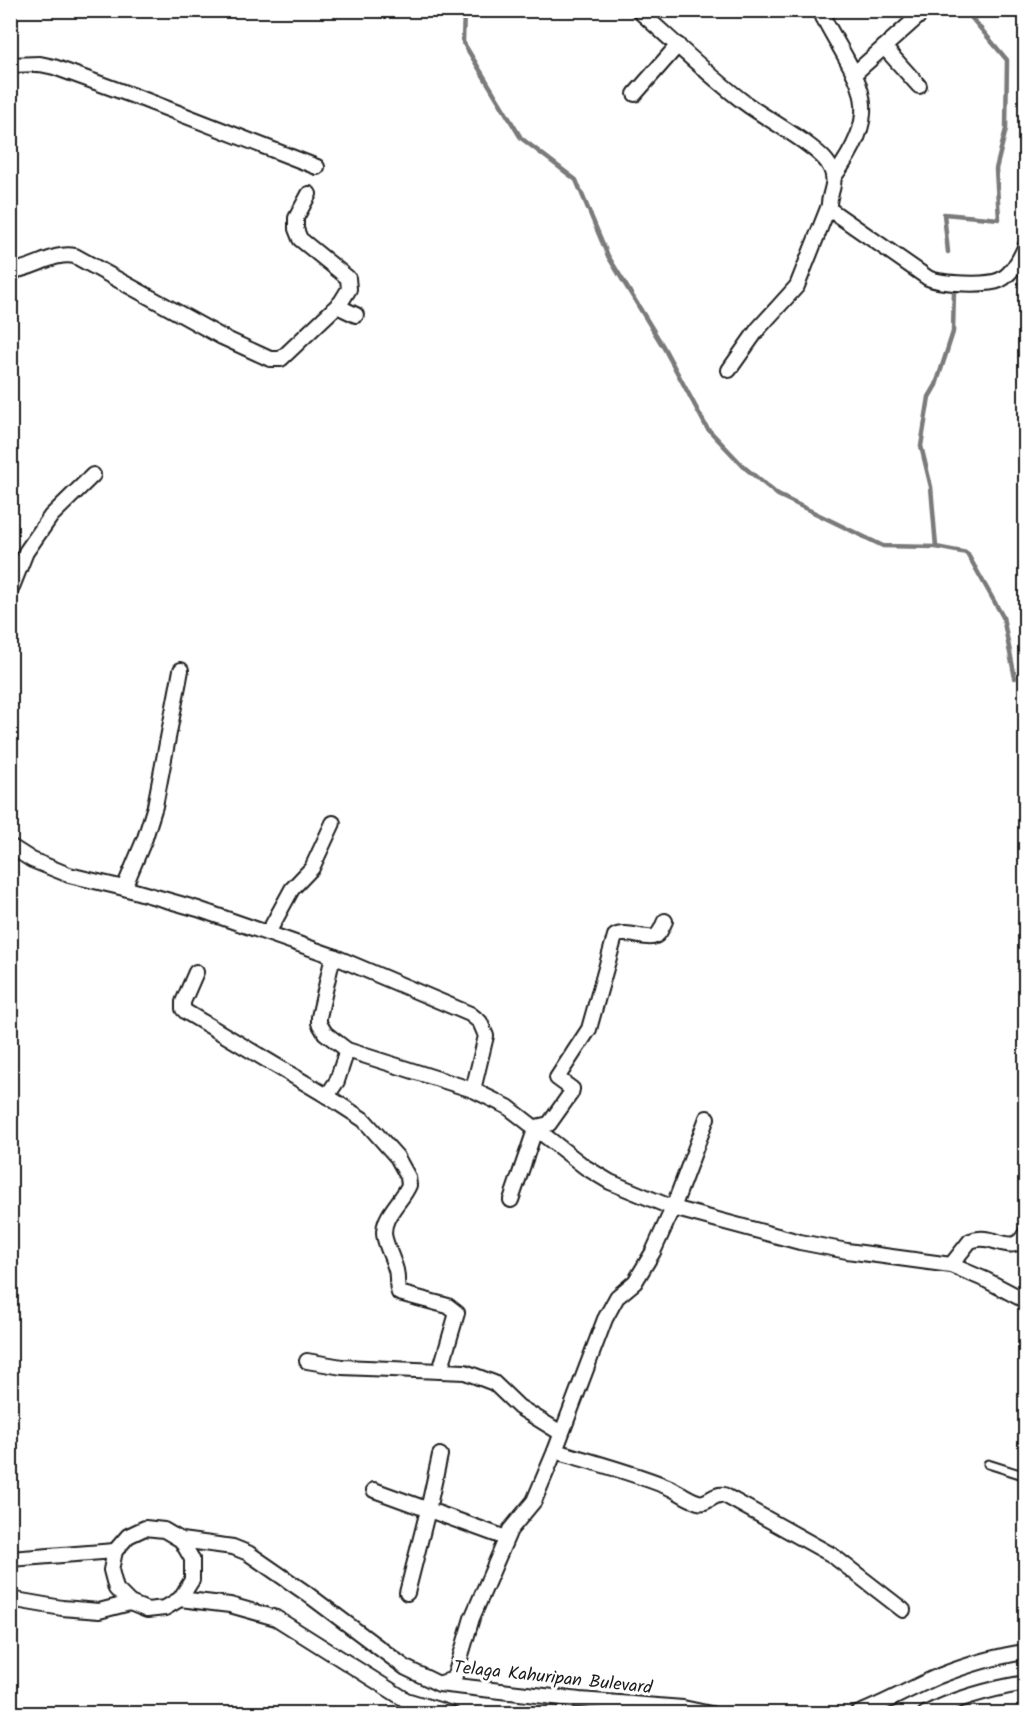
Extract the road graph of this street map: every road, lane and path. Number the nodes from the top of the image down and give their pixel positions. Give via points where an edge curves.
1 (638, 10) edge
2 (830, 10) edge
3 (921, 14) dead end
4 (678, 45) junction
5 (884, 47) junction
6 (10, 65) edge
7 (854, 74) junction
8 (919, 86) dead end
9 (635, 94) dead end
10 (316, 167) dead end
11 (834, 177) junction
12 (309, 194) dead end
13 (828, 208) junction
14 (1026, 245) edge
15 (10, 271) edge
16 (337, 306) junction
17 (356, 315) dead end
18 (729, 370) dead end
19 (93, 475) dead end
20 (16, 560) edge
21 (10, 592) edge
22 (181, 670) dead end
23 (333, 823) dead end
24 (10, 846) edge
25 (124, 888) junction
26 (665, 921) dead end
27 (268, 933) junction
28 (333, 956) junction
29 (196, 972) dead end
30 (347, 1050) junction
31 (473, 1090) junction
32 (327, 1096) junction
33 (707, 1118) dead end
34 (536, 1127) junction
35 (511, 1200) dead end
36 (673, 1208) junction
37 (1026, 1232) edge
38 (951, 1265) junction
39 (1026, 1301) edge
40 (307, 1361) dead end
41 (440, 1371) junction
42 (561, 1433) junction
43 (555, 1451) junction
44 (440, 1455) dead end
45 (988, 1464) dead end
46 (1026, 1476) edge
47 (374, 1490) dead end
48 (428, 1510) junction
49 (506, 1538) junction
50 (181, 1540) junction
51 (115, 1551) junction
52 (10, 1559) edge
53 (407, 1593) dead end
54 (10, 1599) edge
55 (180, 1599) junction
56 (130, 1604) junction
57 (903, 1610) dead end
58 (1026, 1652) edge
59 (1026, 1683) edge
60 (439, 1684) junction
61 (452, 1713) edge
62 (711, 1713) edge
63 (857, 1713) edge
64 (925, 1713) edge

1 - 4 street
2 - 7 street via 823,17
3 - 5 street
4 - 9 street
4 - 11 street via 745,103 817,152
5 - 7 street
5 - 8 street
6 - 10 street via 54,67
7 - 11 street via 864,102 863,119 853,148
11 - 13 street
12 - 16 street via 296,218 296,229 300,239 348,278 349,289
13 - 14 street via 934,281 1002,279
13 - 18 street via 797,286 758,329
15 - 16 street via 63,254 75,256 222,337 276,360 286,356
16 - 17 street
19 - 20 street via 51,516
20 - 21 street
22 - 25 street via 155,806
23 - 27 street via 312,868 292,889
24 - 25 street via 69,875
25 - 27 street
26 - 34 street via 654,938 631,933 615,936 589,1029 557,1078 572,1093 549,1124
27 - 28 street
28 - 30 street via 319,1023 325,1033
28 - 31 street via 470,1014 480,1022 486,1036
29 - 32 street via 183,1009
30 - 31 street
30 - 32 street via 338,1081
31 - 34 street via 508,1107
32 - 41 street via 364,1120 397,1157 408,1177 408,1189 391,1212 384,1233 399,1293 457,1312
33 - 36 street
34 - 35 street
34 - 36 street via 610,1182
36 - 38 street via 800,1242
36 - 42 street via 642,1272 617,1298 605,1319
37 - 38 street via 1015,1245 985,1238 970,1241
38 - 39 street
40 - 41 street via 342,1367
41 - 42 street via 465,1372 494,1383 519,1407
42 - 43 street
43 - 49 street via 534,1502
43 - 57 street via 670,1488 697,1502 718,1494 723,1496 832,1556
44 - 48 street
45 - 46 lane
47 - 48 street
48 - 49 street
48 - 53 street
49 - 60 street via 472,1618 454,1679
50 - 51 street via 164,1530 145,1528 128,1536
50 - 55 street via 192,1558 192,1580
50 - 60 street, Telaga Kahuripan Bulevard via 233,1547 248,1553 406,1668
51 - 52 street
51 - 56 street via 111,1570 116,1589
54 - 56 street via 99,1611
55 - 56 street via 165,1608 147,1610
55 - 61 street via 230,1605 276,1618 406,1700
58 - 63 street via 999,1656 939,1676
59 - 64 street via 951,1701
60 - 62 street, Telaga Kahuripan Bulevard

